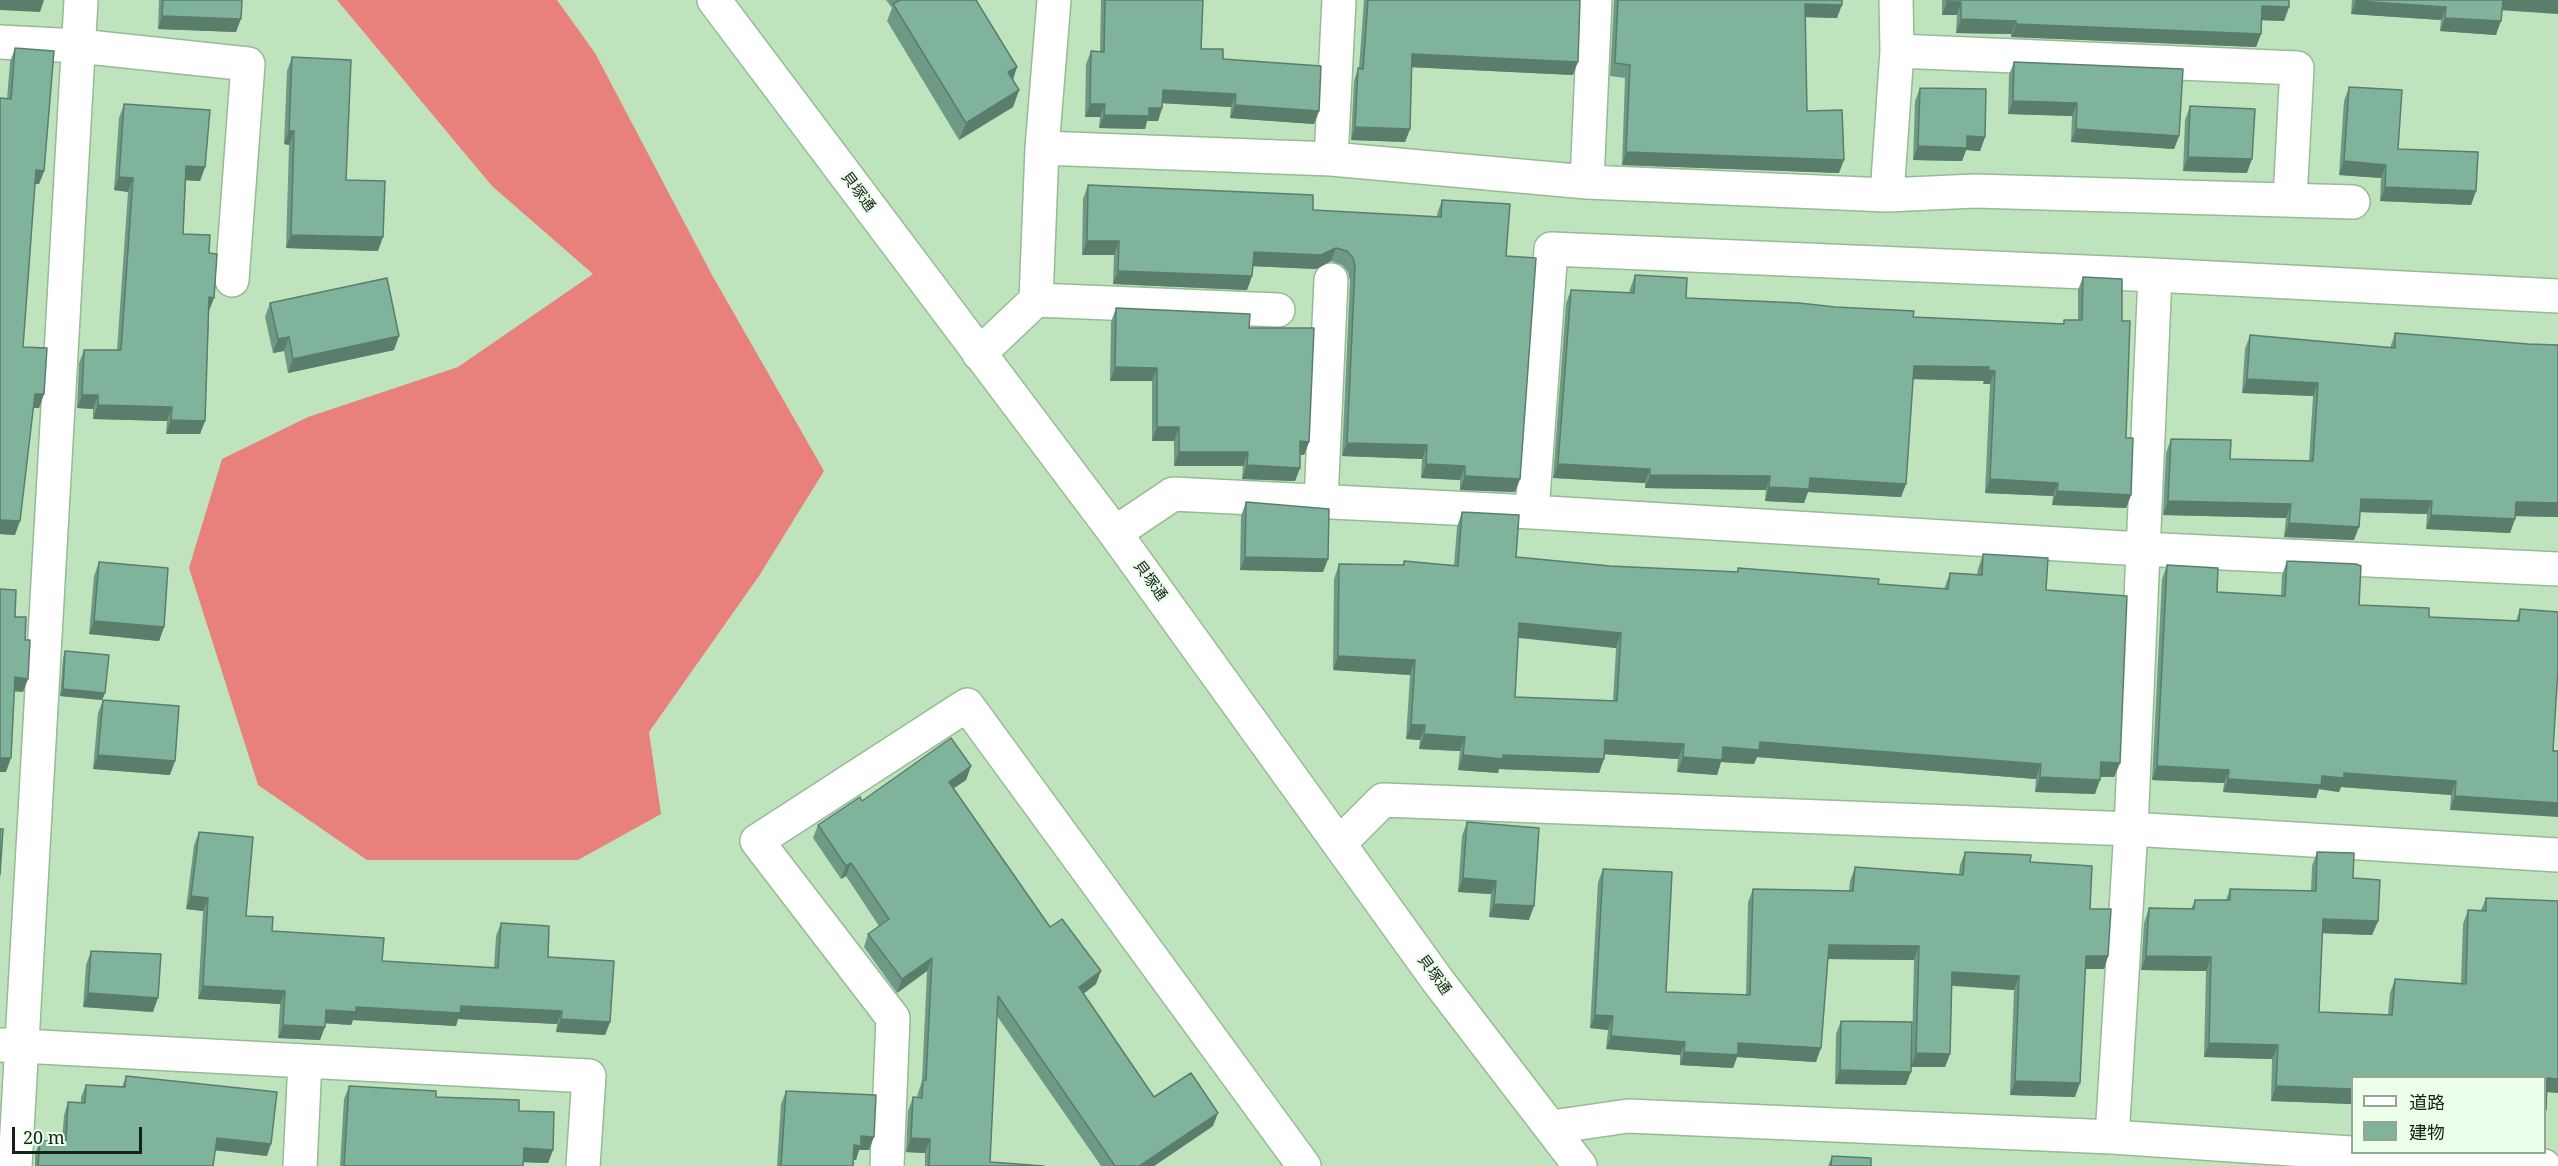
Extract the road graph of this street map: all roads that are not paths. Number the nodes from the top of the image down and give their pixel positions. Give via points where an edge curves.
1 (81, 0) edge
2 (714, 0) edge
3 (1054, 0) edge
4 (1340, 0) edge
5 (1594, 0) edge
6 (1896, 0) edge
7 (0, 42) edge
8 (79, 46) junction
9 (1897, 51) junction
10 (1042, 148) junction
11 (1331, 159) junction
12 (1587, 183) junction
13 (1887, 195) junction
14 (2290, 199) junction
15 (2353, 202) dead end
16 (2155, 275) junction
17 (232, 280) dead end
18 (1331, 280) dead end
19 (2558, 296) edge
20 (1036, 300) junction
21 (1278, 310) dead end
22 (979, 354) junction
23 (1321, 501) junction
24 (1532, 512) junction
25 (1114, 533) junction
26 (2141, 549) junction
27 (2558, 569) edge
28 (2131, 829) junction
29 (1340, 843) junction
30 (2558, 855) edge
31 (11, 1045) edge
32 (305, 1061) junction
33 (1552, 1128) junction
34 (2112, 1137) junction
35 (2351, 1153) edge
36 (2365, 1154) edge
37 (15, 1166) edge
38 (300, 1166) edge
39 (583, 1166) edge
40 (887, 1166) edge
41 (1304, 1166) edge
42 (1580, 1166) edge
43 (2544, 1166) edge

1 - 8 street
2 - 22 street, 貝塚通
3 - 10 street
4 - 11 street
5 - 12 street
6 - 9 street
7 - 8 street
8 - 17 street via 248,64
8 - 31 street
9 - 13 street
9 - 14 street via 2297,68
10 - 11 street
10 - 20 street
11 - 12 street
12 - 13 street
13 - 14 street via 1976,191
14 - 15 street
16 - 19 street
16 - 24 street via 1551,249
16 - 26 street
18 - 23 street
20 - 21 street
20 - 22 street
22 - 25 street, 貝塚通
23 - 24 street
23 - 25 street via 1173,494
24 - 26 street
25 - 29 street, 貝塚通
26 - 27 street
26 - 28 street
28 - 29 street via 1383,801
28 - 30 street
28 - 34 street
29 - 33 street, 貝塚通 via 1438,981
31 - 32 street
31 - 37 street
32 - 38 street
32 - 39 street via 589,1076
33 - 34 street via 1628,1116
33 - 42 street, 貝塚通
34 - 35 street
36 - 43 street
40 - 41 street via 893,1018 757,842 967,705

